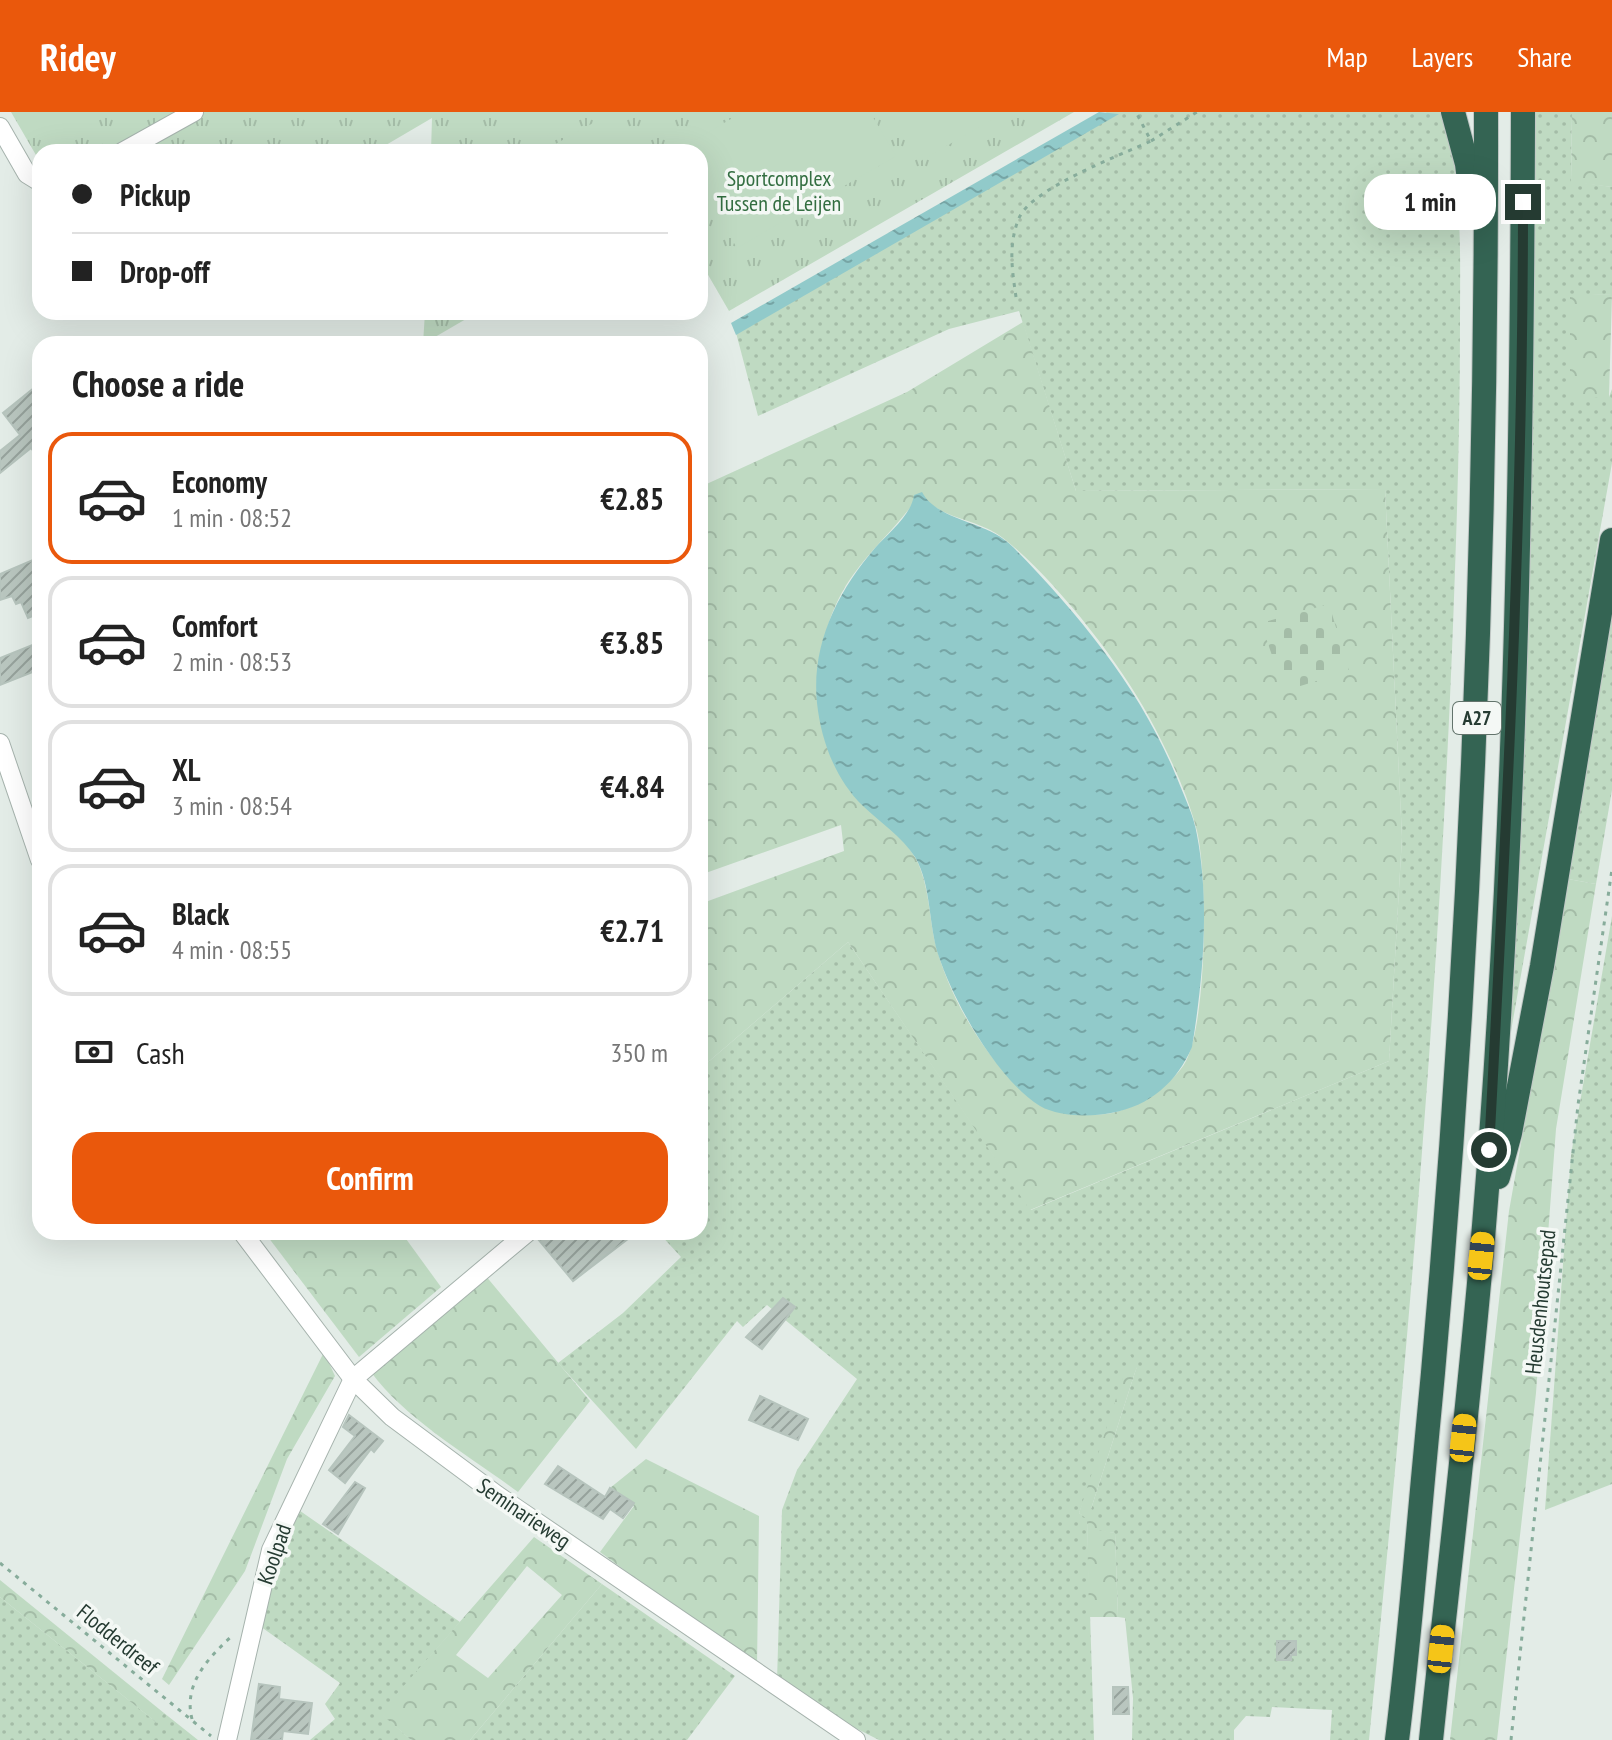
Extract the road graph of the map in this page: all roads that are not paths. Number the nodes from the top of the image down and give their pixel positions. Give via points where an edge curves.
1 (194, 112) edge
2 (1453, 112) edge
3 (1486, 112) edge
4 (1523, 112) edge
5 (0, 127) edge
6 (136, 144) edge
7 (32, 177) edge
8 (1486, 315) junction
9 (1612, 540) edge
10 (0, 743) edge
11 (32, 837) edge
12 (1484, 1226) junction
13 (254, 1240) edge
14 (518, 1240) edge
15 (353, 1379) junction
16 (227, 1740) edge
17 (856, 1740) edge
18 (1397, 1740) edge
19 (1431, 1740) edge

1 - 6 street
2 - 8 highway, A27 via 1467,164
3 - 8 highway, A27
4 - 12 highway, A27 via 1516,624
5 - 7 street
8 - 18 highway, A27 via 1481,620 1456,1106
9 - 12 highway, A27 via 1542,966 1510,1133
10 - 11 street
12 - 19 highway, A27
13 - 15 street, Seminarieweg
14 - 15 street
15 - 16 street, Koolpad via 271,1550
15 - 17 street, Seminarieweg via 424,1444

